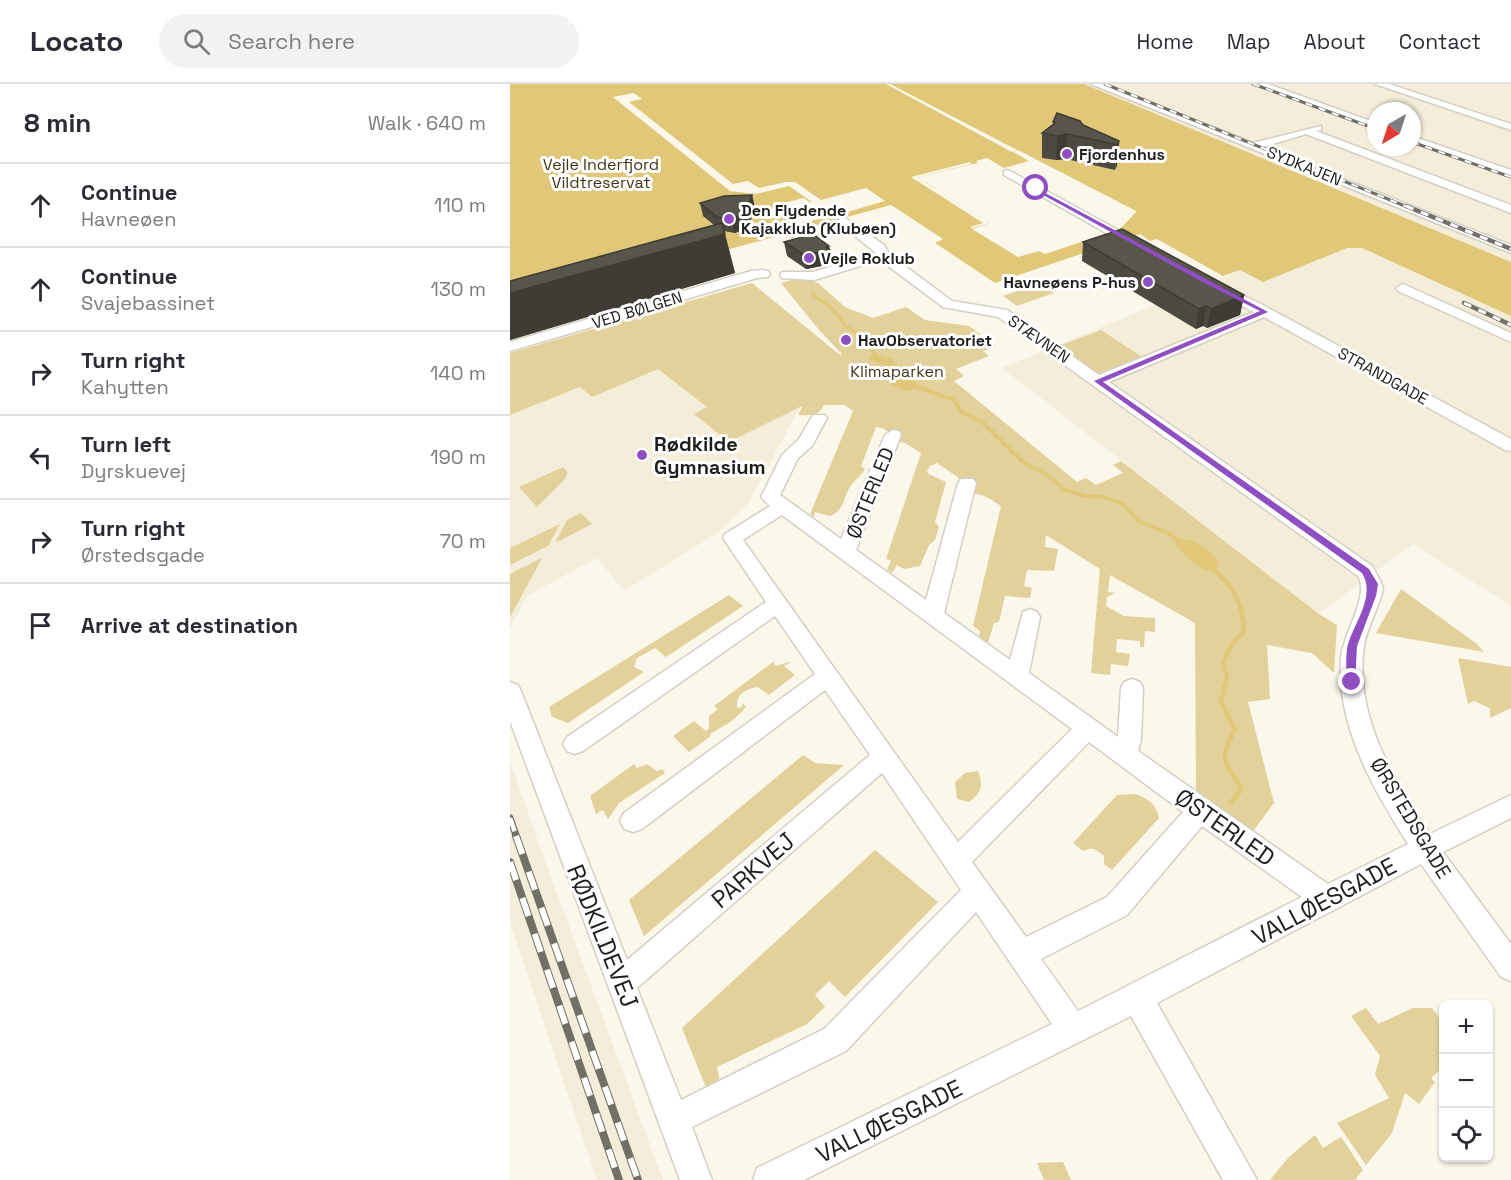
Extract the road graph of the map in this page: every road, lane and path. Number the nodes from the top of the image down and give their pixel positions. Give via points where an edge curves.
1 (1096, 84) edge
2 (1259, 84) edge
3 (1380, 84) edge
4 (1352, 117) junction
5 (1367, 123) edge
6 (1511, 127) edge
7 (1306, 131) junction
8 (1421, 142) edge
9 (1254, 146) junction
10 (1008, 173) dead end
11 (1511, 174) edge
12 (1511, 208) edge
13 (797, 236) edge
14 (1511, 249) edge
15 (1148, 251) edge
16 (884, 255) junction
17 (1206, 282) edge
18 (1403, 288) dead end
19 (1260, 309) junction
20 (1511, 338) edge
21 (510, 347) edge
22 (1098, 381) junction
23 (819, 418) dead end
24 (893, 435) dead end
25 (1511, 446) edge
26 (967, 483) dead end
27 (783, 506) junction
28 (846, 550) junction
29 (1373, 584) joint
30 (778, 604) junction
31 (933, 614) junction
32 (1030, 617) dead end
33 (828, 676) junction
34 (1017, 676) junction
35 (1132, 688) dead end
36 (510, 691) edge
37 (1088, 728) junction
38 (575, 744) dead end
39 (1125, 754) junction
40 (884, 757) junction
41 (1511, 806) edge
42 (1200, 810) junction
43 (633, 821) dead end
44 (1426, 848) junction
45 (956, 861) junction
46 (978, 891) junction
47 (1326, 898) junction
48 (1021, 954) junction
49 (1511, 967) edge
50 (622, 982) junction
51 (1137, 997) junction
52 (1073, 1029) junction
53 (673, 1119) junction
54 (696, 1180) edge
55 (769, 1180) edge
56 (1240, 1180) edge

1 - 9 street, SYDKAJEN
2 - 4 street
3 - 6 street
4 - 5 street
4 - 7 street
7 - 9 street
7 - 12 street
8 - 11 street
9 - 14 street, SYDKAJEN
10 - 15 street
13 - 16 street, STÆVNEN via 845,222
16 - 21 street, VED BØLGEN via 814,276 788,275 771,281 764,279 764,274 755,275
16 - 22 street, STÆVNEN via 948,304 1002,313
17 - 19 street, STRANDGADE
18 - 20 street
19 - 22 street
19 - 25 street, STRANDGADE
22 - 29 street, STÆVNEN via 1365,571
23 - 27 street via 806,442 791,455 770,497
24 - 28 street, ØSTERLED
26 - 31 street
27 - 28 street, ØSTERLED
27 - 30 street via 732,538
28 - 31 street, ØSTERLED
29 - 44 street, ØRSTEDSGADE via 1353,646 1352,682 1358,719 1377,768
30 - 33 street
30 - 38 street
31 - 34 street, ØSTERLED
32 - 34 street
33 - 40 street
33 - 43 street
34 - 37 street, ØSTERLED
35 - 39 street
36 - 50 street, RØDKILDEVEJ
37 - 39 street, ØSTERLED
37 - 45 street
39 - 42 street, ØSTERLED
40 - 45 street
40 - 50 street, PARKVEJ
41 - 44 street, VALLØESGADE
42 - 47 street, ØSTERLED
42 - 48 street via 1117,906
44 - 47 street, VALLØESGADE
44 - 49 street, ØRSTEDSGADE
45 - 46 street
46 - 48 street
46 - 53 street via 835,1040
47 - 51 street, VALLØESGADE
48 - 52 street
50 - 53 street, RØDKILDEVEJ
51 - 52 street, VALLØESGADE
51 - 56 street
52 - 55 street, VALLØESGADE
53 - 54 street, RØDKILDEVEJ

